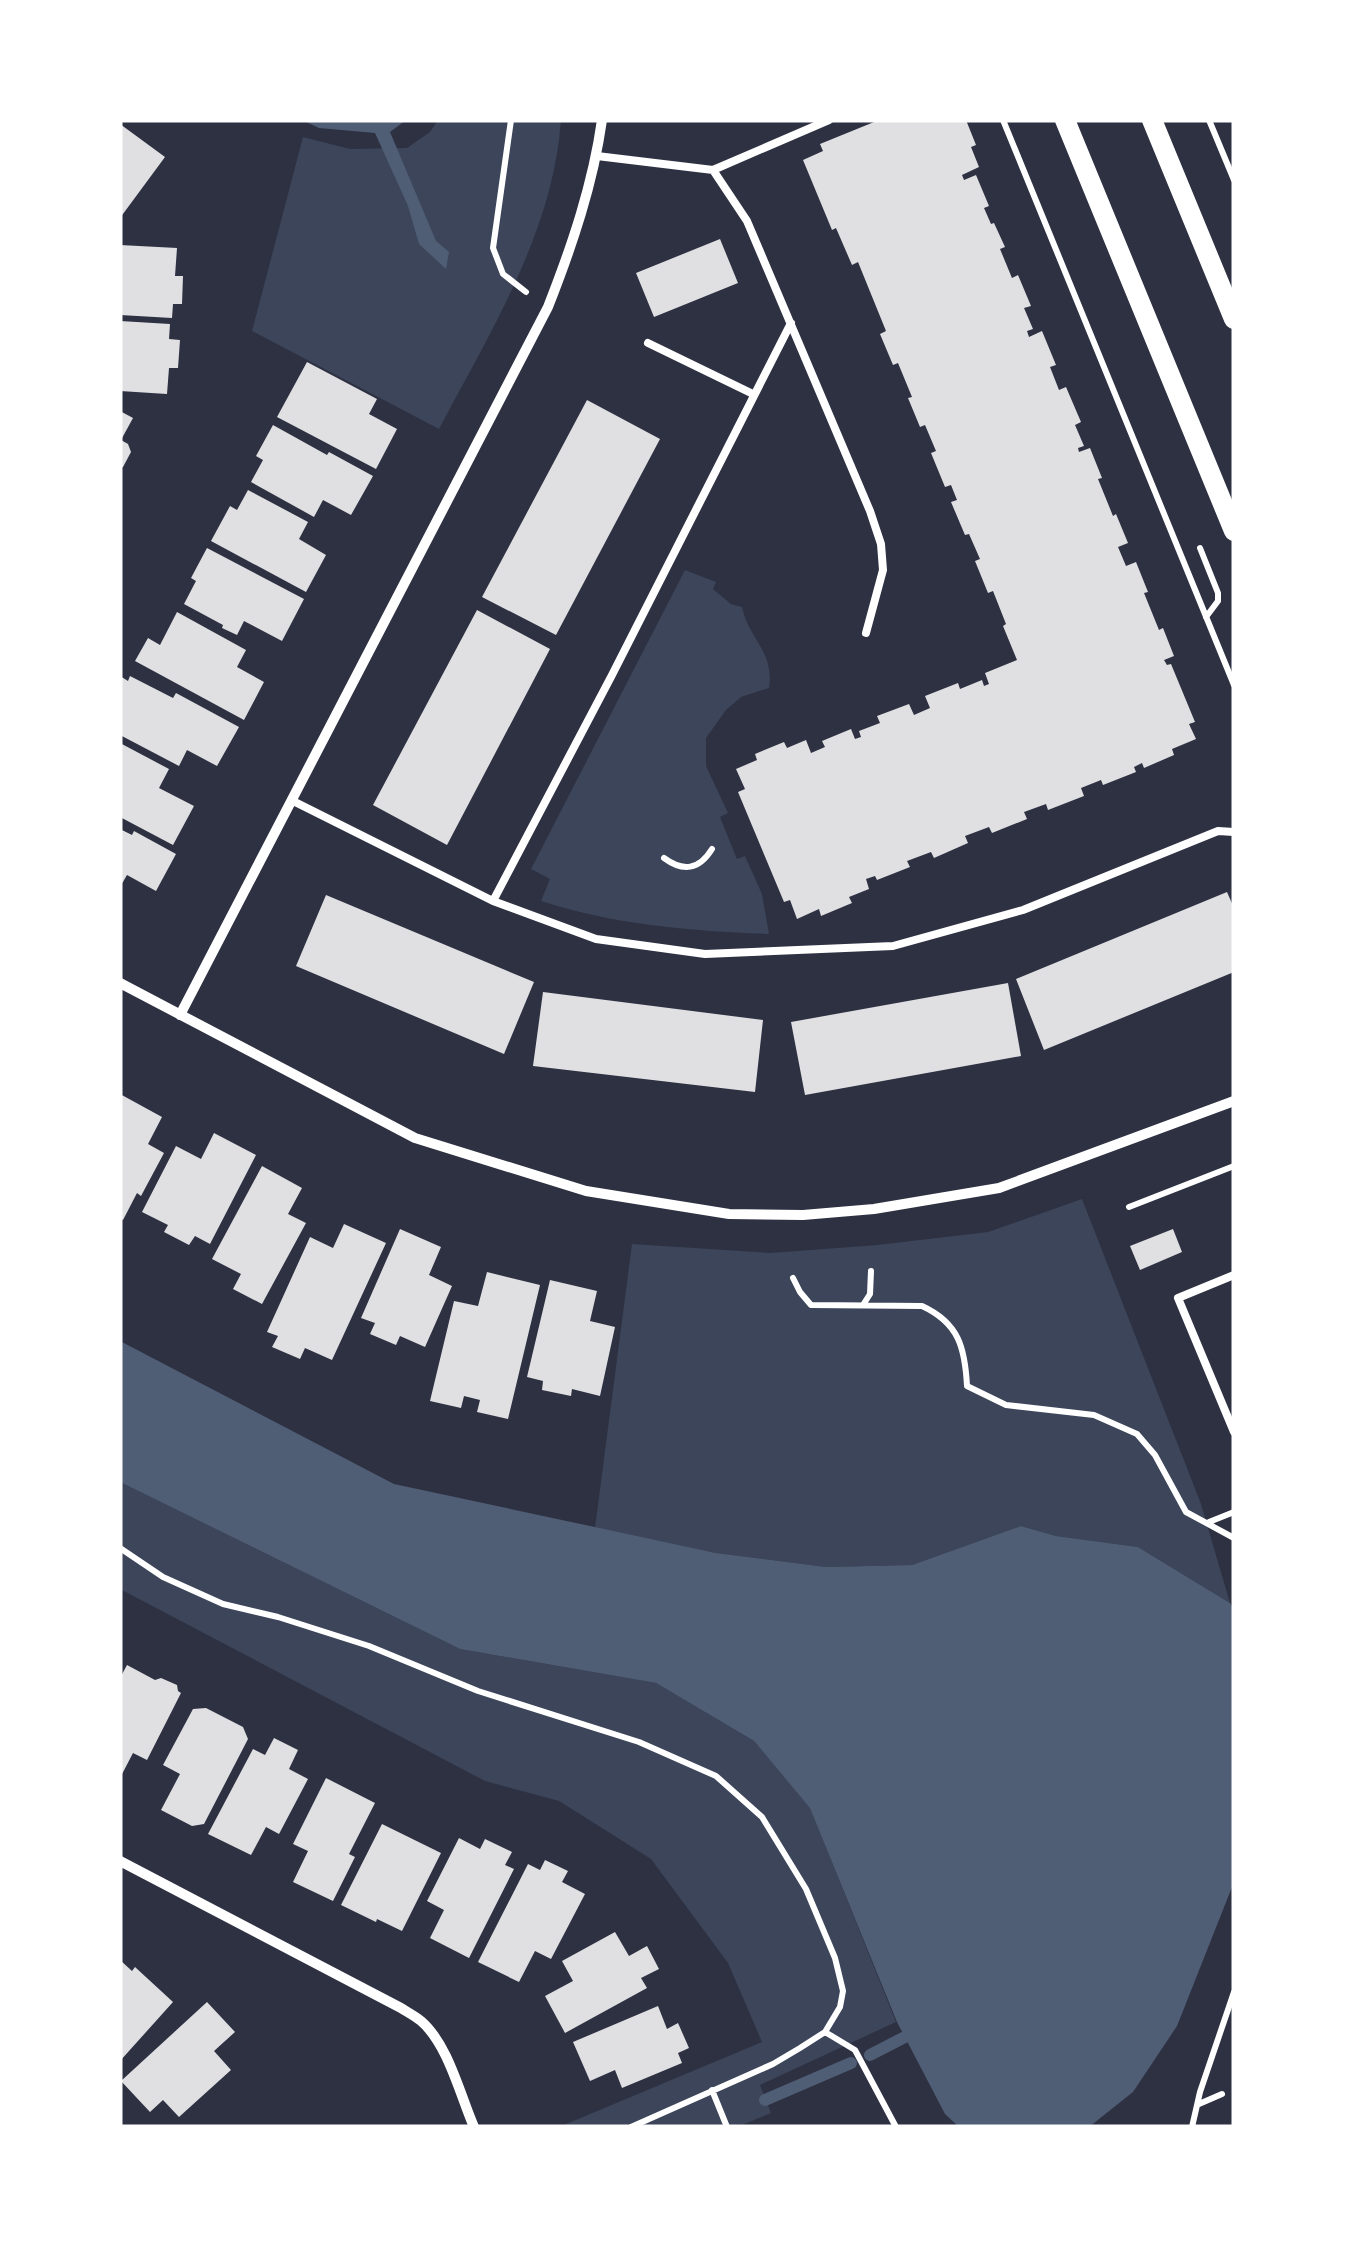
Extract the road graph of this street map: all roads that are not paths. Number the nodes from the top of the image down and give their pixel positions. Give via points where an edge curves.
1 (602, 120) edge
2 (829, 120) edge
3 (1066, 120) edge
4 (1152, 120) edge
5 (597, 156) junction
6 (713, 170) junction
7 (1234, 319) edge
8 (790, 323) junction
9 (648, 343) dead end
10 (754, 394) junction
11 (1234, 530) edge
12 (866, 632) dead end
13 (291, 800) junction
14 (1234, 832) edge
15 (492, 901) junction
16 (120, 983) edge
17 (180, 1015) junction
18 (1234, 1101) edge
19 (1234, 1275) edge
20 (1234, 1432) edge
21 (120, 1861) edge
22 (474, 2127) edge

1 - 5 street
2 - 6 lane
3 - 11 main road
4 - 7 main road
5 - 6 lane
5 - 13 street via 548,306
6 - 8 lane via 747,221
8 - 10 lane
8 - 12 lane via 881,544 884,570
9 - 10 lane
10 - 15 lane
13 - 15 lane
13 - 17 street
14 - 15 lane via 1218,831 1023,910 893,946 705,954 596,939
16 - 17 street
17 - 18 street via 415,1138 586,1191 729,1214 803,1216 999,1188
19 - 20 lane via 1178,1298
21 - 22 street via 421,2022 436,2038

